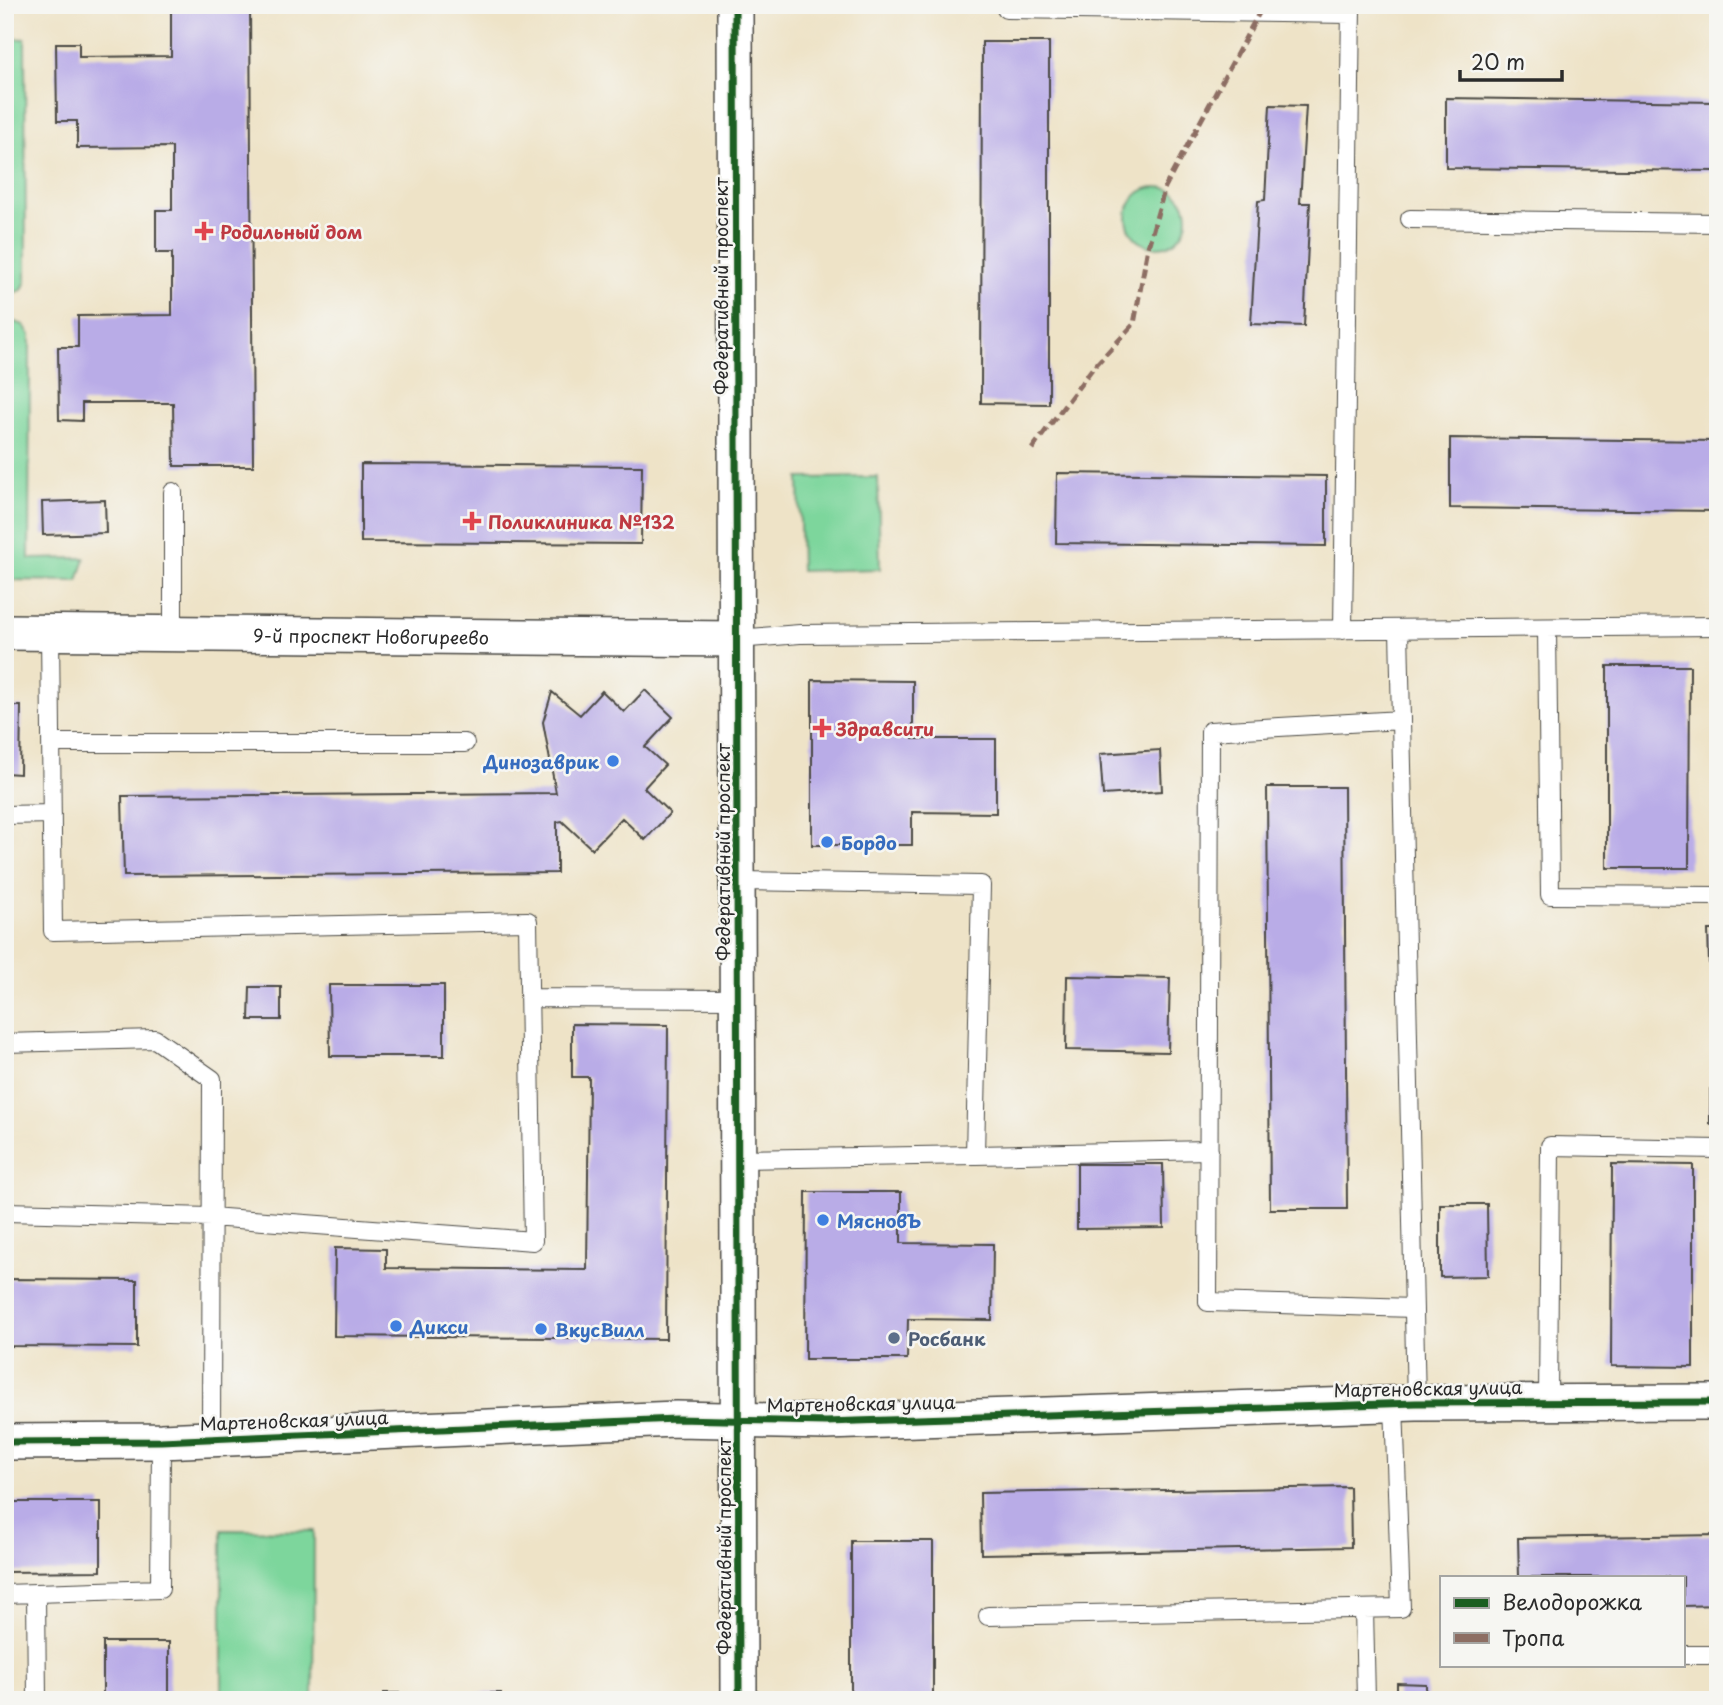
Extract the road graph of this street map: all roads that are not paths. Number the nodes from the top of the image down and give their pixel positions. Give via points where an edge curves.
1 (735, 5) edge
2 (1006, 5) edge
3 (1351, 10) edge
4 (1410, 219) dead end
5 (1718, 223) edge
6 (173, 492) dead end
7 (1718, 626) edge
8 (1547, 628) junction
9 (1399, 629) junction
10 (1343, 630) junction
11 (5, 632) edge
12 (50, 632) junction
13 (173, 634) junction
14 (737, 639) junction
15 (1401, 720) junction
16 (51, 743) junction
17 (465, 743) dead end
18 (52, 814) junction
19 (5, 816) edge
20 (738, 881) junction
21 (1718, 897) edge
22 (530, 998) junction
23 (737, 999) junction
24 (5, 1043) edge
25 (1718, 1149) edge
26 (1209, 1150) junction
27 (975, 1155) junction
28 (737, 1159) junction
29 (5, 1212) edge
30 (211, 1217) junction
31 (1413, 1308) junction
32 (1548, 1402) junction
33 (1718, 1402) edge
34 (1405, 1403) junction
35 (739, 1421) junction
36 (211, 1439) junction
37 (161, 1441) junction
38 (5, 1442) edge
39 (36, 1593) junction
40 (5, 1594) edge
41 (1364, 1609) junction
42 (988, 1616) dead end
43 (1684, 1655) edge
44 (1718, 1655) edge
45 (37, 1700) edge
46 (739, 1700) edge
47 (1366, 1700) edge

1 - 14 street, Федеративный проспект
2 - 3 lane via 1006,9
3 - 10 lane
4 - 5 lane
6 - 13 lane
7 - 8 lane
8 - 9 lane
8 - 21 lane via 1550,895
9 - 10 lane
9 - 15 lane
10 - 14 lane
11 - 12 street, 9-й проспект Новогиреево
12 - 13 street, 9-й проспект Новогиреево
12 - 16 lane
13 - 14 street, 9-й проспект Новогиреево
14 - 20 street, Федеративный проспект
15 - 26 lane via 1210,732
15 - 31 lane
16 - 17 lane
16 - 18 lane
18 - 19 lane
18 - 22 lane via 53,931 528,921
20 - 23 street, Федеративный проспект
20 - 27 lane via 981,885
22 - 23 lane
22 - 30 lane via 533,1241
23 - 28 street, Федеративный проспект
24 - 30 lane via 155,1039 212,1079
25 - 32 lane via 1550,1146
26 - 27 lane
26 - 31 lane via 1208,1301
27 - 28 lane
28 - 35 street, Федеративный проспект
29 - 30 lane
30 - 36 lane
31 - 34 lane
32 - 33 street, Мартеновская улица
32 - 34 street, Мартеновская улица
34 - 35 street, Мартеновская улица
34 - 41 lane via 1401,1608
35 - 36 street, Мартеновская улица via 676,1419
35 - 46 street, Федеративный проспект
36 - 37 street, Мартеновская улица
37 - 38 street, Мартеновская улица
37 - 39 lane via 160,1589
39 - 40 lane
39 - 45 lane
41 - 42 lane
41 - 47 lane
43 - 44 lane

